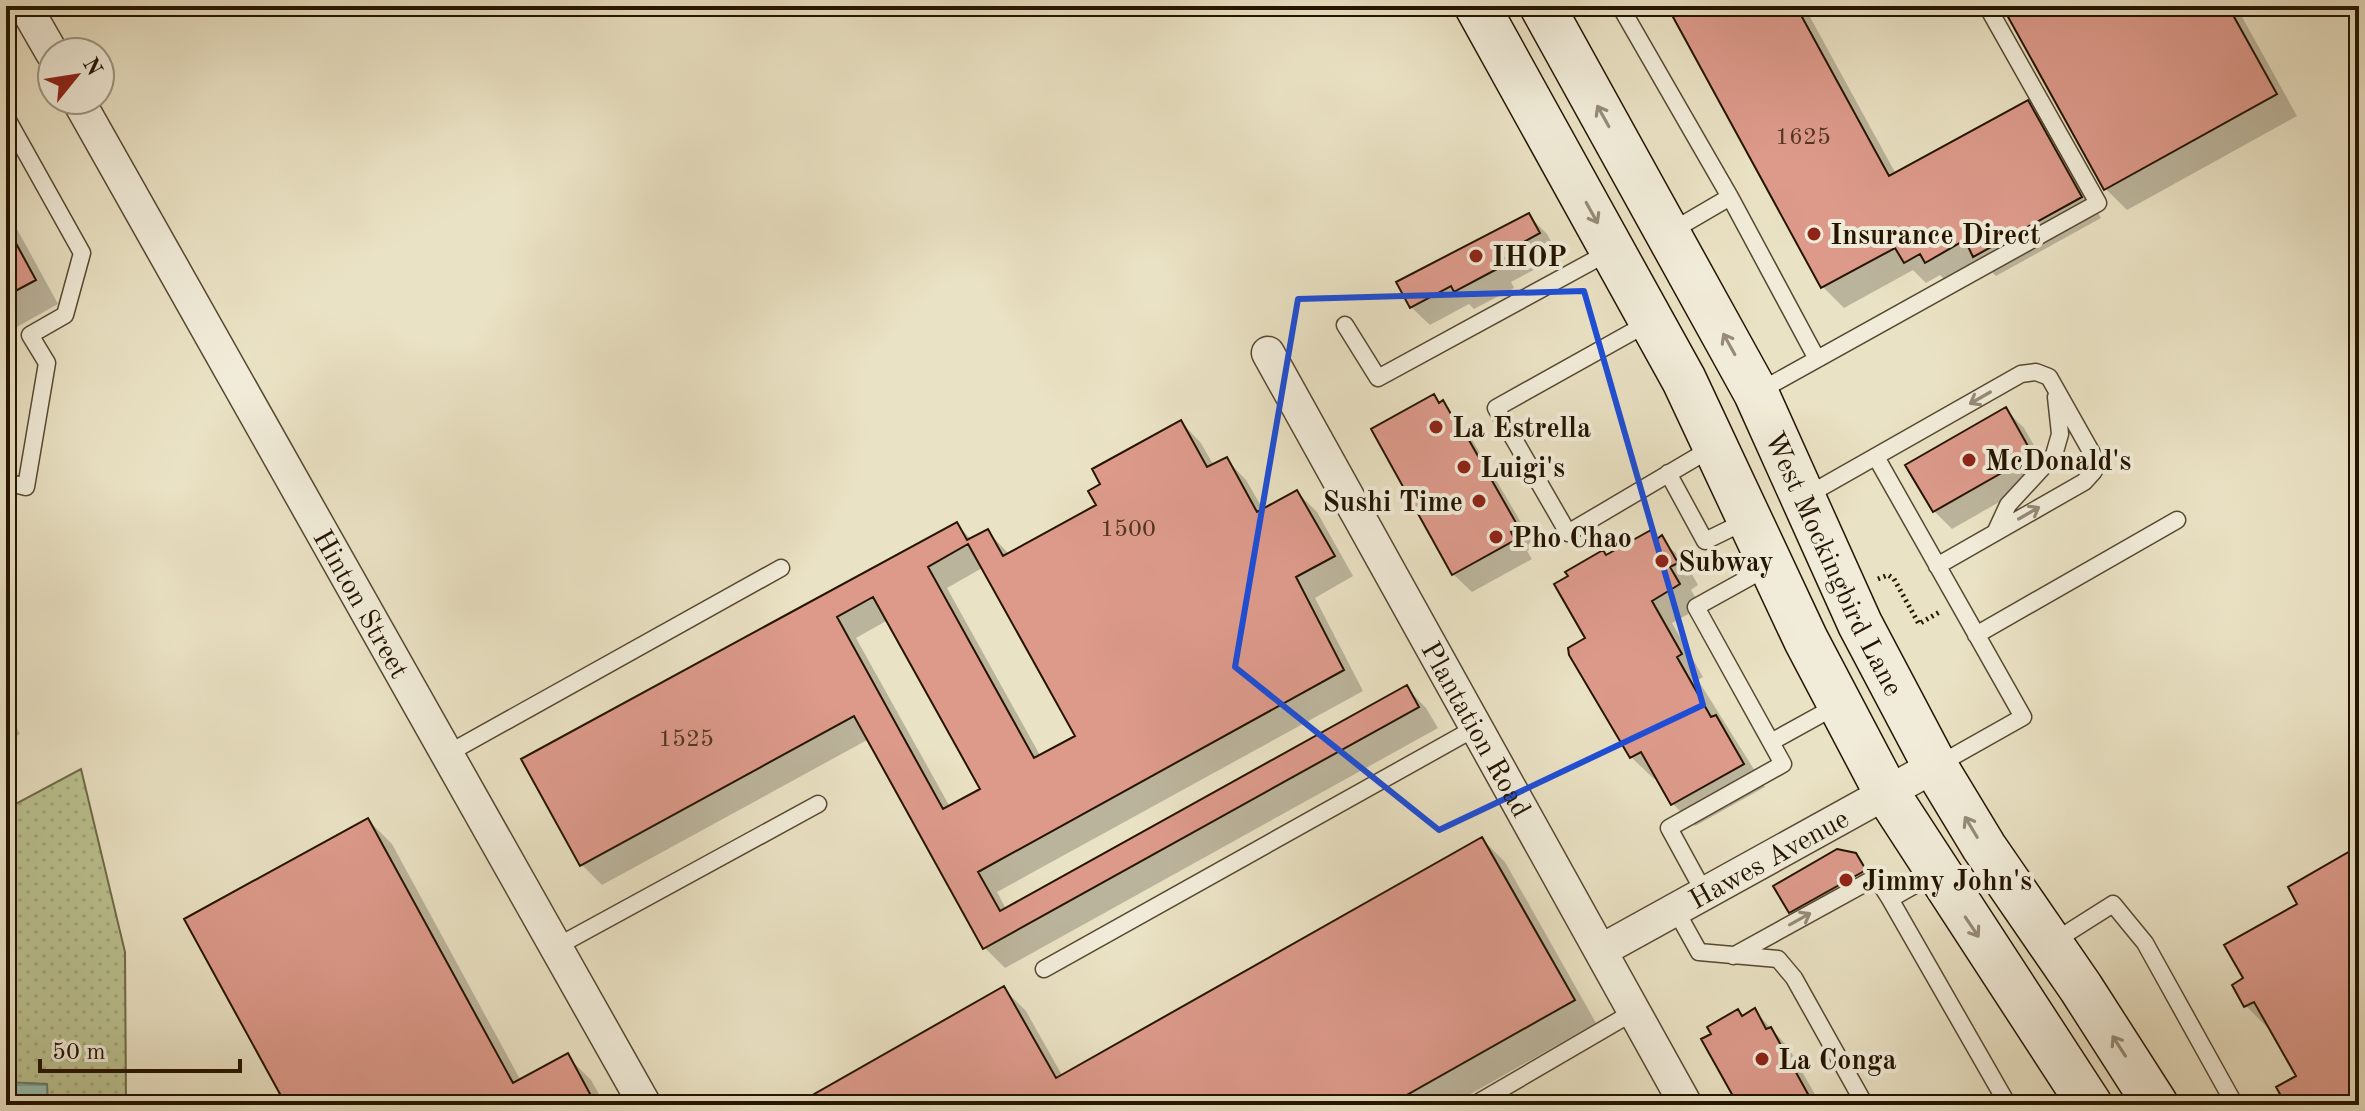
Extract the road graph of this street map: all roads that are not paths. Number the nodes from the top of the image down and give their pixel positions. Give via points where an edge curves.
1 (25, 6) edge
2 (1477, 6) edge
3 (1542, 6) edge
4 (1620, 6) edge
5 (1987, 6) edge
6 (42, 36) edge
7 (87, 116) edge
8 (6, 117) edge
9 (1730, 197) junction
10 (1669, 233) junction
11 (1616, 256) junction
12 (1652, 321) junction
13 (1345, 325) dead end
14 (1264, 348) dead end
15 (1817, 359) junction
16 (2054, 386) junction
17 (1756, 393) junction
18 (1717, 445) junction
19 (1876, 457) junction
20 (1668, 473) junction
21 (6, 482) edge
22 (1805, 497) junction
23 (1751, 519) junction
24 (2177, 520) dead end
25 (1995, 533) junction
26 (1772, 566) junction
27 (1937, 566) junction
28 (781, 568) dead end
29 (1976, 635) junction
30 (1839, 705) junction
31 (1477, 727) junction
32 (1771, 742) junction
33 (447, 754) junction
34 (1935, 766) junction
35 (1885, 790) junction
36 (818, 804) dead end
37 (1936, 873) junction
38 (1704, 892) junction
39 (1890, 899) junction
40 (1675, 909) junction
41 (2051, 943) junction
42 (556, 947) junction
43 (1602, 950) junction
44 (1732, 957) junction
45 (1044, 969) dead end
46 (1635, 1011) junction
47 (1484, 1102) edge
48 (645, 1105) edge
49 (1686, 1105) edge
50 (1865, 1105) edge
51 (2008, 1105) edge
52 (2090, 1105) edge
53 (2156, 1105) edge
54 (2235, 1105) edge

1 - 6 street
2 -> 11 main road, West Mockingbird Lane
10 -> 3 main road, West Mockingbird Lane
4 - 9 lane
5 - 15 lane via 2098,203
7 - 33 street, Hinton Street
8 - 21 lane via 82,253 65,315 30,335 47,363 26,487
9 - 10 lane
9 - 15 lane
10 - 11 main road
17 -> 10 main road, West Mockingbird Lane
11 - 12 main road, West Mockingbird Lane
11 - 13 lane via 1378,378
12 - 18 main road, West Mockingbird Lane
12 - 20 lane via 1496,408 1568,533
14 - 31 street, Plantation Road
15 - 17 lane
16 -> 19 lane via 2049,377 2036,372 2021,374
16 - 25 lane via 2060,434 2054,455 2008,505
25 -> 16 lane via 2084,482 2094,471 2093,455
17 - 22 main road, West Mockingbird Lane
18 - 20 lane
18 - 23 main road, West Mockingbird Lane
19 - 22 lane
19 - 27 lane
20 - 23 lane via 1705,541
22 - 34 main road, West Mockingbird Lane via 1860,624
23 - 26 main road, West Mockingbird Lane
24 - 29 lane
25 - 27 lane
26 - 30 main road, West Mockingbird Lane
26 - 32 lane via 1696,607
27 - 29 lane
28 - 33 lane
29 - 34 lane via 2023,717
30 - 32 lane
30 - 35 main road, West Mockingbird Lane
31 - 43 street, Plantation Road
31 - 45 lane
32 - 38 lane via 1783,764 1669,828
33 - 42 street, Hinton Street
34 - 35 street, Hawes Avenue
41 -> 34 main road, West Mockingbird Lane
35 - 37 main road, West Mockingbird Lane
35 - 38 street, Hawes Avenue
36 - 42 lane
37 - 39 lane
37 -> 52 main road, West Mockingbird Lane
38 - 40 street, Hawes Avenue
44 -> 39 lane via 1871,880 1878,880
39 - 51 lane
40 - 43 street, Hawes Avenue
40 - 44 lane via 1699,952
53 -> 41 main road, West Mockingbird Lane
41 - 54 lane via 2113,904 2145,943
42 - 48 street, Hinton Street
43 - 46 street, Plantation Road
44 - 50 lane via 1778,959 1794,978
46 - 47 lane
46 - 49 street, Plantation Road

